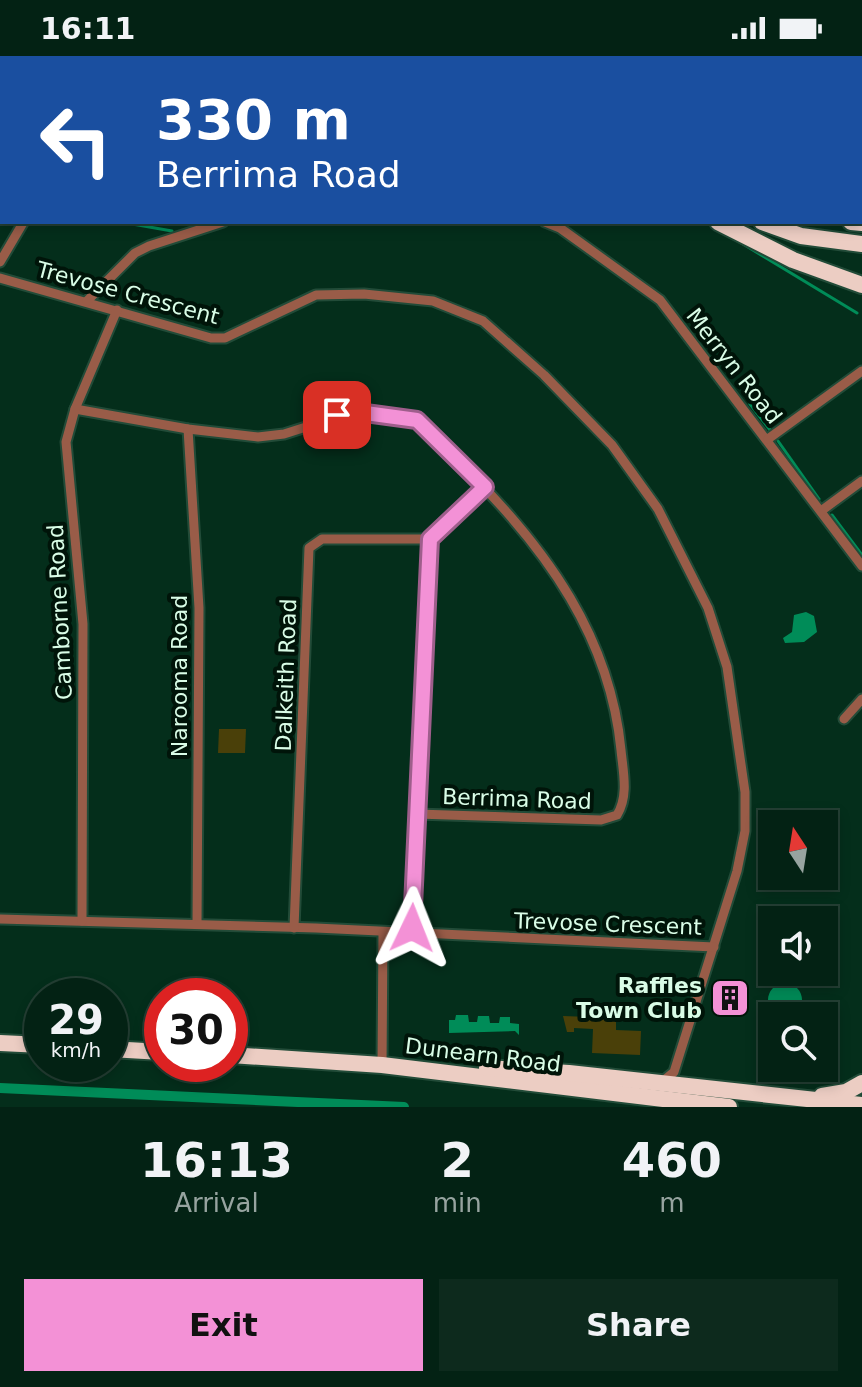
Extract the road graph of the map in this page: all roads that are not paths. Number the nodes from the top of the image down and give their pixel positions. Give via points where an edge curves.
1 (22, 224) edge
2 (217, 224) edge
3 (550, 224) edge
4 (722, 224) edge
5 (768, 224) edge
6 (862, 244) edge
7 (0, 262) edge
8 (0, 278) edge
9 (862, 285) edge
10 (87, 301) junction
11 (117, 310) junction
12 (862, 371) edge
13 (75, 409) junction
14 (188, 429) junction
15 (768, 439) junction
16 (862, 481) edge
17 (485, 487) junction
18 (821, 511) junction
19 (430, 539) junction
20 (862, 566) edge
21 (862, 699) edge
22 (844, 719) dead end
23 (417, 814) junction
24 (0, 919) edge
25 (82, 921) junction
26 (197, 924) junction
27 (294, 928) junction
28 (383, 933) junction
29 (412, 933) junction
30 (714, 947) junction
31 (0, 1043) edge
32 (24, 1044) edge
33 (248, 1056) edge
34 (382, 1065) junction
35 (676, 1079) junction
36 (862, 1083) edge
37 (660, 1092) junction
38 (788, 1099) junction
39 (862, 1105) edge
40 (729, 1107) edge

1 - 7 street
2 - 10 street via 135,253
3 - 15 street, Merryn Road via 660,300
4 - 9 highway via 793,260
5 - 6 highway via 801,236
8 - 10 street, Trevose Crescent
10 - 11 street, Trevose Crescent
11 - 13 street, Camborne Road
11 - 30 street, Trevose Crescent via 225,338 316,295 433,301 483,321 605,438 637,477 674,539 708,608 727,667 745,792 745,831
12 - 15 street
13 - 14 street, Berrima Road
13 - 25 street, Camborne Road via 66,442 83,624
14 - 17 street, Berrima Road via 272,437 358,412 408,418 425,426
14 - 26 street, Narooma Road via 199,608
15 - 18 street, Merryn Road
16 - 18 street
17 - 19 street
17 - 23 street, Berrima Road via 563,582 608,677 618,717 622,807 617,815 601,820
18 - 20 street, Merryn Road
19 - 23 street
19 - 27 street, Dalkeith Road via 322,539 309,548
21 - 22 street
23 - 29 street
24 - 25 street, Trevose Crescent
25 - 26 street, Trevose Crescent
26 - 27 street, Trevose Crescent
27 - 28 street, Trevose Crescent
28 - 29 street, Trevose Crescent
28 - 34 street
29 - 30 street, Trevose Crescent
30 - 35 street
31 - 32 highway
33 - 34 highway, Dunearn Road
34 - 37 highway, Dunearn Road
35 - 37 highway
35 - 38 highway
36 - 38 highway via 846,1092
37 - 40 highway, Dunearn Road
38 - 39 highway

